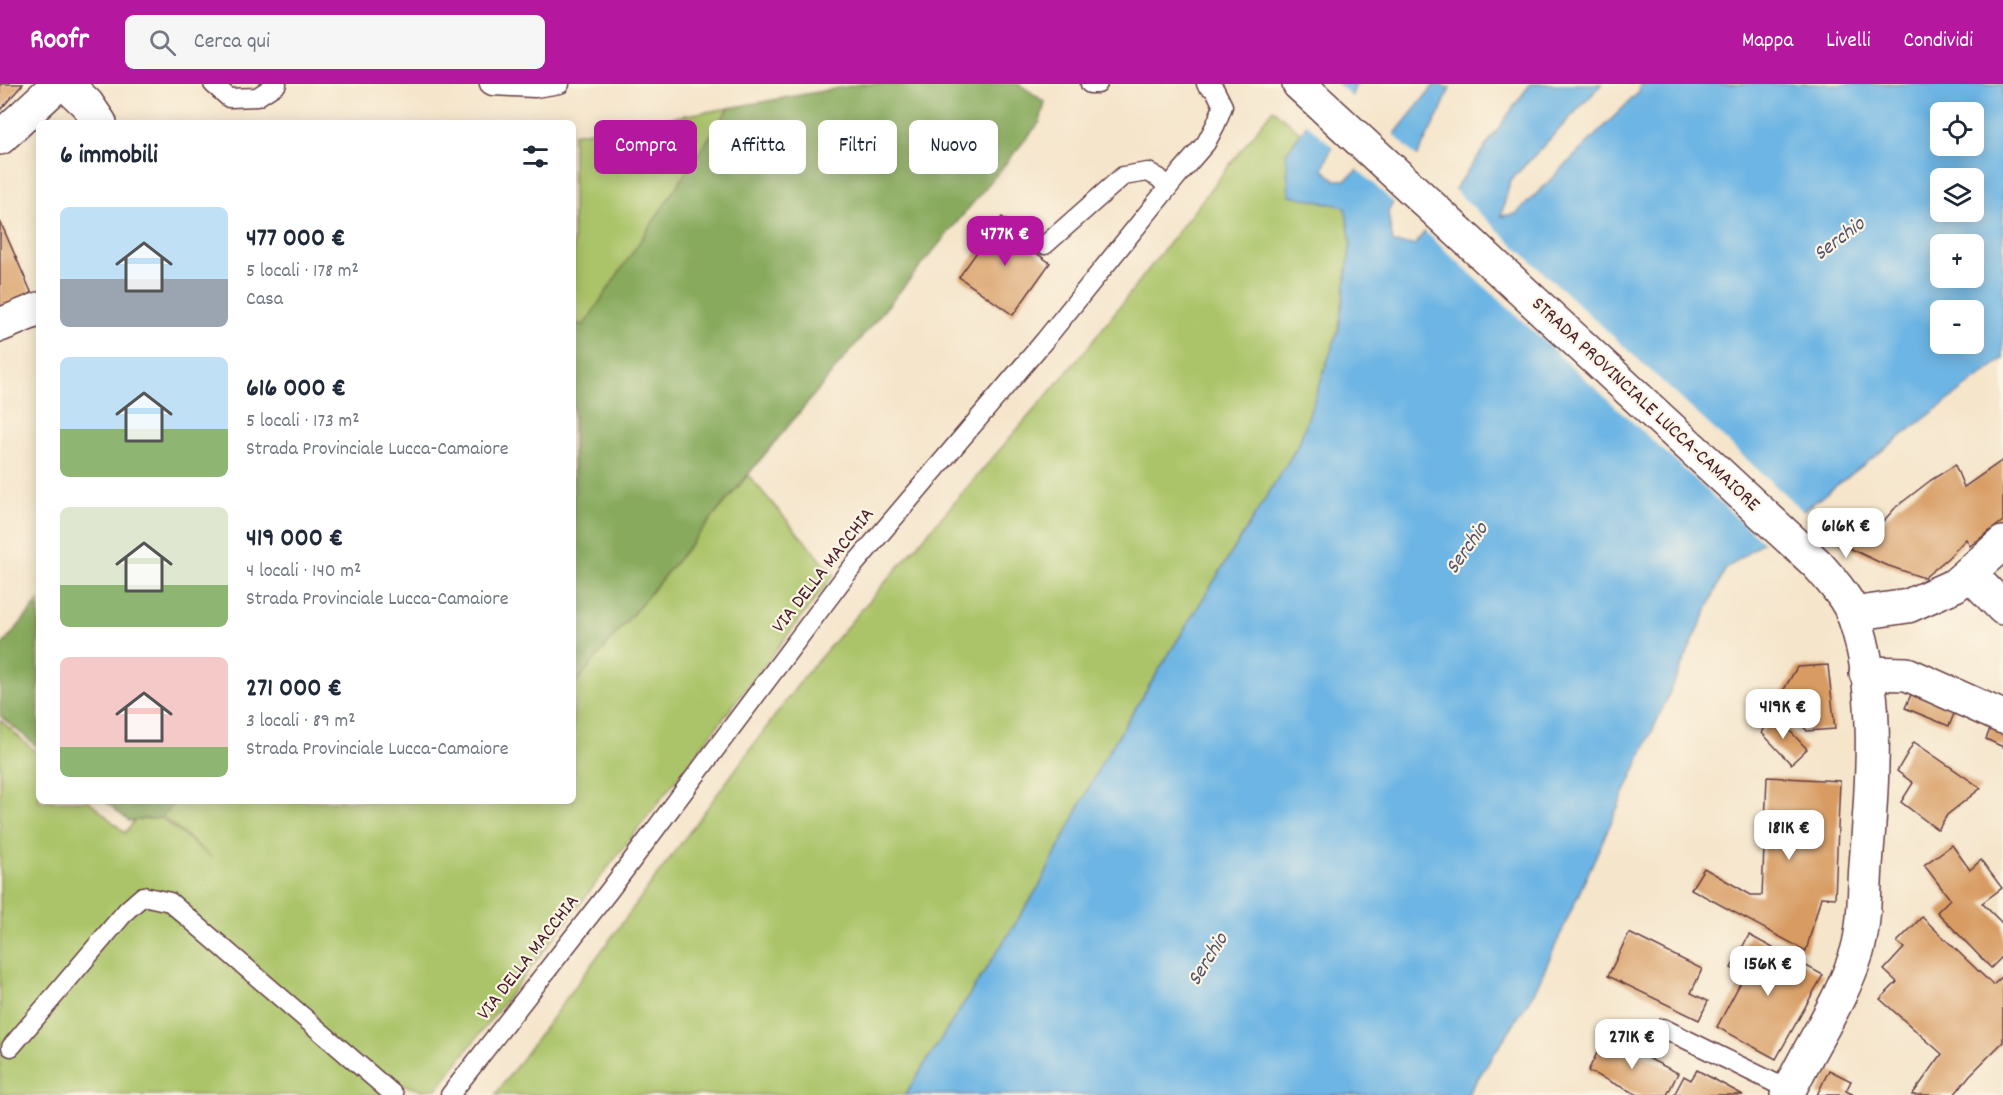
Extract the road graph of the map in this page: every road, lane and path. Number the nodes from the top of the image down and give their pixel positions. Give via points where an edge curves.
1 (58, 84) edge
2 (66, 84) edge
3 (213, 84) edge
4 (277, 84) edge
5 (489, 84) edge
6 (560, 84) edge
7 (1090, 84) edge
8 (1098, 84) edge
9 (1206, 84) edge
10 (1299, 84) edge
11 (98, 120) edge
12 (0, 138) edge
13 (1168, 188) junction
14 (1045, 245) dead end
15 (36, 310) edge
16 (0, 325) edge
17 (2003, 543) edge
18 (1969, 573) junction
19 (2003, 608) edge
20 (1853, 614) junction
21 (1866, 673) junction
22 (2003, 717) edge
23 (1664, 1028) dead end
24 (11, 1047) dead end
25 (1788, 1093) edge
26 (394, 1095) edge
27 (450, 1095) edge

1 - 12 main road
2 - 11 main road
3 - 4 lane via 229,98 256,97
5 - 6 lane via 535,88
7 - 8 lane
9 - 13 lane, VIA DELLA MACCHIA via 1215,90 1223,106 1206,143
10 - 20 main road, STRADA PROVINCIALE LUCCA-CAMAIORE via 1794,543 1832,581
13 - 14 lane via 1148,172 1123,176
13 - 27 lane, VIA DELLA MACCHIA via 849,571
15 - 16 main road
17 - 18 main road
18 - 19 main road
18 - 20 main road via 1955,585 1908,606
20 - 21 main road, STRADA PROVINCIALE LUCCA-CAMAIORE
21 - 22 main road via 1907,674
21 - 25 main road, STRADA PROVINCIALE LUCCA-CAMAIORE via 1873,728 1858,949 1845,984
23 - 25 lane
24 - 26 lane via 143,896 170,902

